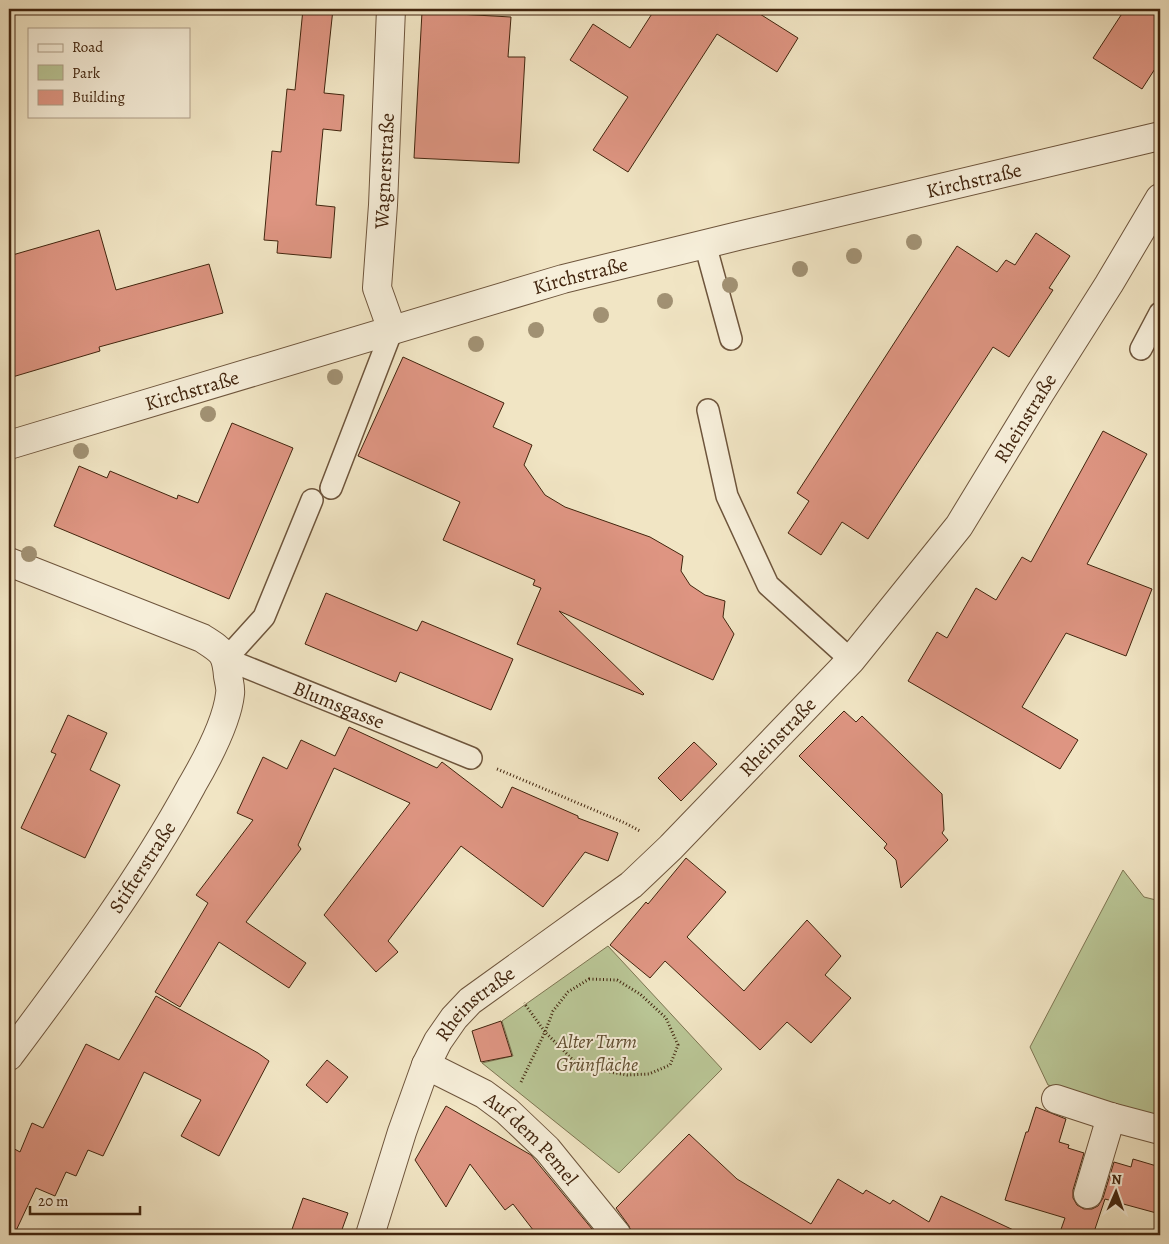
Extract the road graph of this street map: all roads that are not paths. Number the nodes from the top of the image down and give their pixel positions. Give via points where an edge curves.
1 (391, 9) edge
2 (1160, 136) edge
3 (1160, 198) edge
4 (705, 244) junction
5 (1160, 313) edge
6 (392, 330) junction
7 (731, 339) dead end
8 (1141, 349) dead end
9 (708, 410) dead end
10 (9, 445) edge
11 (331, 488) dead end
12 (312, 500) dead end
13 (9, 562) edge
14 (226, 659) junction
15 (851, 660) junction
16 (471, 758) road end
17 (9, 1056) edge
18 (426, 1065) junction
19 (1056, 1099) dead end
20 (1111, 1117) junction
21 (1160, 1130) edge
22 (1088, 1194) dead end
23 (370, 1235) edge
24 (617, 1235) edge

1 - 6 street, Wagnerstraße via 377,288
2 - 4 street, Kirchstraße
3 - 15 street, Rheinstraße via 959,526
4 - 6 street, Kirchstraße via 563,279
4 - 7 lane
5 - 8 lane
6 - 10 street, Kirchstraße
6 - 11 lane
9 - 15 lane via 727,496 768,585
12 - 14 lane via 264,617
13 - 14 street, Blumsgasse via 202,638 219,649
14 - 16 lane, Blumsgasse
14 - 17 street, Stifterstraße via 231,694 204,764 138,876
15 - 18 street, Rheinstraße via 631,885 470,1001 438,1041
18 - 23 street, Rheinstraße
18 - 24 street, Auf dem Pemel via 484,1094 507,1111 547,1149
19 - 20 street
20 - 21 street
20 - 22 street

